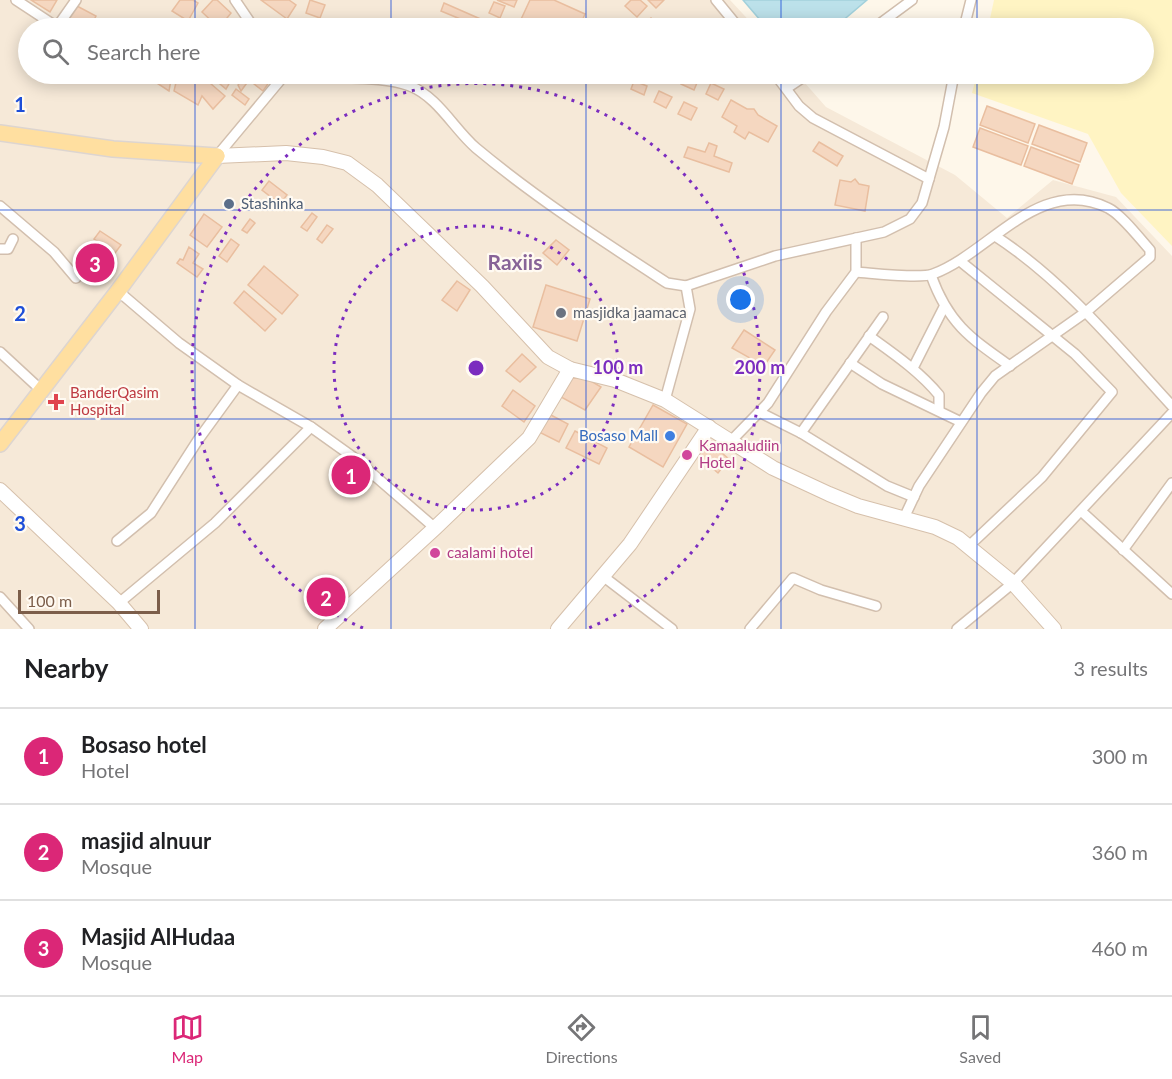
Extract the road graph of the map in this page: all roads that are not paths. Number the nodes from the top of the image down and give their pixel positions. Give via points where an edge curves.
1 (76, 0) edge
2 (235, 0) edge
3 (716, 0) edge
4 (912, 0) edge
5 (971, 0) edge
6 (21, 1) edge
7 (45, 18) edge
8 (63, 18) edge
9 (247, 18) edge
10 (731, 18) edge
11 (888, 18) edge
12 (966, 18) edge
13 (275, 84) edge
14 (403, 84) edge
15 (783, 84) edge
16 (792, 84) edge
17 (952, 84) edge
18 (786, 88) junction
19 (0, 133) edge
20 (217, 156) junction
21 (929, 179) junction
22 (0, 206) edge
23 (995, 236) junction
24 (856, 237) junction
25 (13, 238) dead end
26 (0, 249) edge
27 (960, 261) junction
28 (856, 272) junction
29 (931, 275) junction
30 (76, 278) dead end
31 (686, 286) junction
32 (118, 291) junction
33 (944, 307) junction
34 (1086, 312) junction
35 (883, 316) dead end
36 (869, 336) junction
37 (1053, 336) junction
38 (0, 352) edge
39 (850, 363) junction
40 (1010, 366) junction
41 (913, 368) junction
42 (570, 369) junction
43 (238, 385) junction
44 (40, 389) junction
45 (665, 400) junction
46 (1172, 405) edge
47 (939, 409) junction
48 (759, 412) junction
49 (1172, 413) edge
50 (961, 422) junction
51 (311, 427) junction
52 (709, 427) junction
53 (801, 433) junction
54 (730, 442) junction
55 (0, 444) edge
56 (1172, 483) edge
57 (0, 490) edge
58 (914, 497) junction
59 (1081, 511) junction
60 (904, 518) junction
61 (435, 528) junction
62 (117, 541) dead end
63 (970, 545) junction
64 (1123, 550) junction
65 (604, 577) junction
66 (1013, 583) junction
67 (1172, 594) edge
68 (0, 597) edge
69 (119, 603) junction
70 (876, 606) dead end
71 (29, 629) edge
72 (141, 629) edge
73 (325, 629) edge
74 (558, 629) edge
75 (672, 629) edge
76 (750, 629) edge
77 (957, 629) edge
78 (1054, 629) edge

1 - 8 street
2 - 9 street
3 - 10 street
4 - 11 street
5 - 12 street
6 - 7 street
13 - 20 street
14 - 31 street via 430,98 474,146 539,199 667,283
15 - 18 street
16 - 18 street
17 - 21 street
18 - 21 street via 813,118
19 - 20 main road via 113,149
20 - 32 main road
20 - 42 street via 286,153 348,163 377,185 482,286 548,357
21 - 24 street via 922,203 910,219 884,232
22 - 30 street via 54,252
23 - 27 street
23 - 34 street via 1017,250
23 - 34 street via 1057,200 1109,208 1150,250 1150,257
24 - 28 street
24 - 31 street via 775,256
25 - 26 street via 8,249
27 - 29 street
27 - 37 street
28 - 29 street
28 - 48 street
29 - 33 street
31 - 45 street via 690,309
32 - 43 street via 179,343
32 - 44 main road
33 - 40 street via 957,326
33 - 41 street
34 - 37 street
34 - 46 street
35 - 36 street
36 - 39 street
36 - 41 street
37 - 40 street
37 - 63 street via 1112,392 1042,477
38 - 44 street
39 - 47 street via 882,384
39 - 53 street
40 - 50 street via 995,376
41 - 47 street via 939,394
42 - 45 street via 615,380
42 - 61 street via 529,438
43 - 51 street
43 - 62 street via 151,513
44 - 55 main road
45 - 52 street
47 - 50 street
48 - 53 street
48 - 54 street
49 - 59 street
50 - 58 street
51 - 61 street via 353,457
51 - 69 street via 215,522
52 - 54 street
52 - 65 street
53 - 58 street via 877,480
54 - 60 street via 772,468 829,494
56 - 64 street
57 - 69 street
58 - 60 street
59 - 64 street
59 - 66 street
60 - 63 street
61 - 73 street
63 - 66 street
64 - 67 street
65 - 74 street
65 - 75 street
66 - 77 street
66 - 78 street
68 - 71 street
69 - 72 street
70 - 76 street via 793,578

